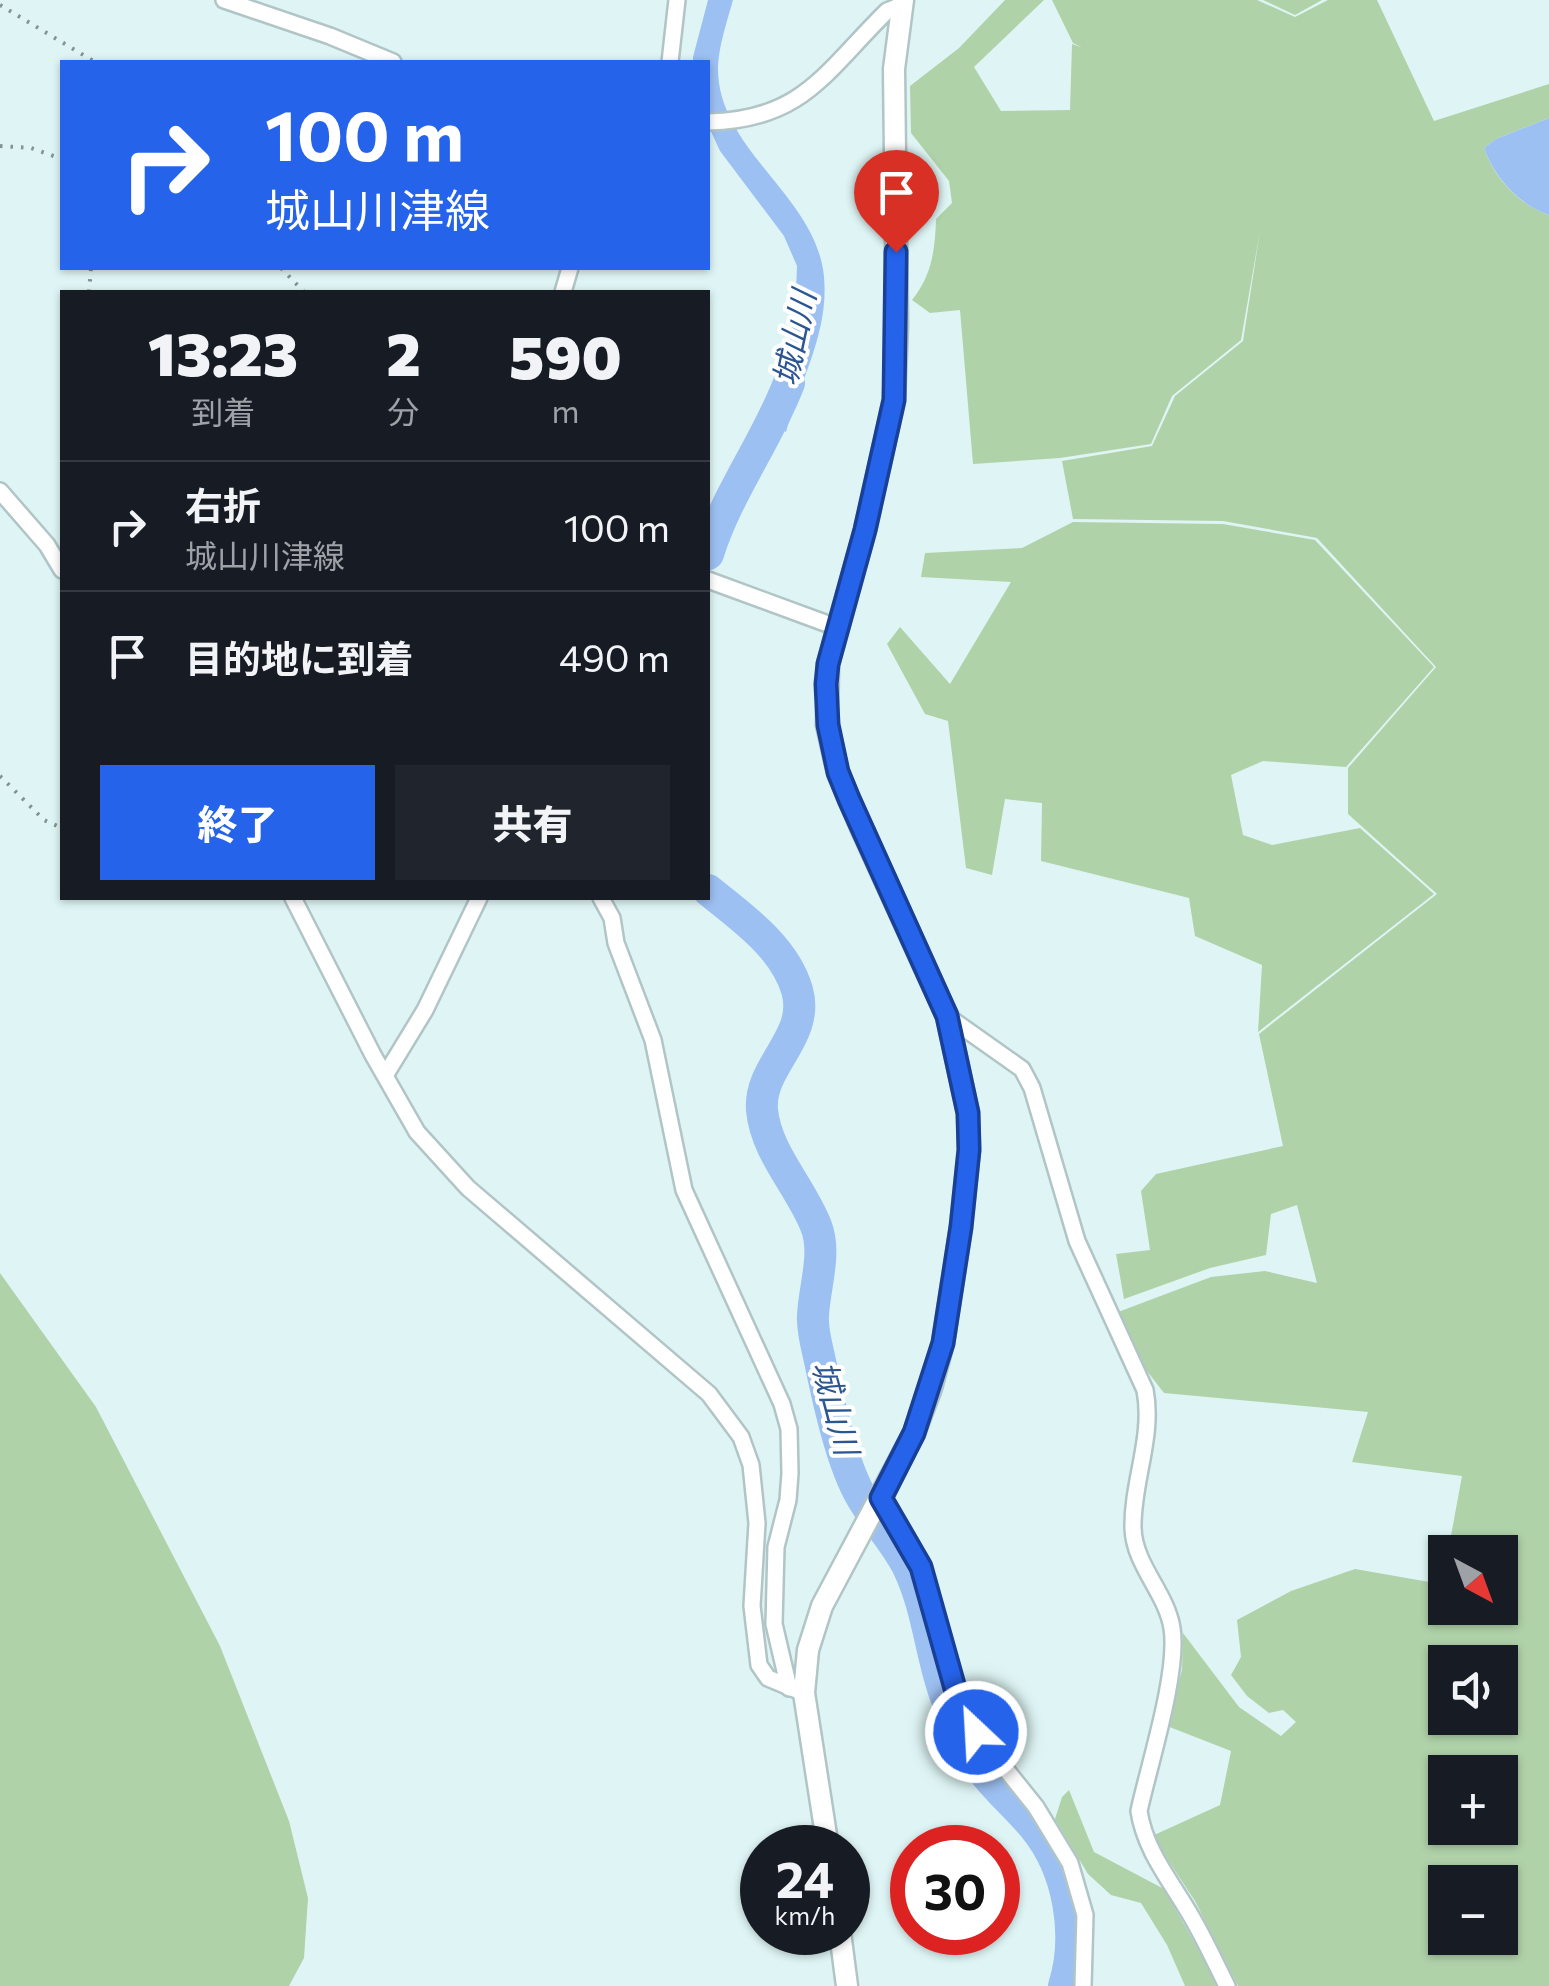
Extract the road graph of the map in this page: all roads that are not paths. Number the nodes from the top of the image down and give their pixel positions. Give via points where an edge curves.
1 (224, 0) edge
2 (677, 0) edge
3 (903, 2) edge
4 (388, 60) edge
5 (670, 60) edge
6 (710, 122) edge
7 (0, 491) edge
8 (60, 567) edge
9 (710, 580) edge
10 (824, 623) dead end
11 (294, 900) edge
12 (478, 900) edge
13 (602, 900) edge
14 (947, 1016) junction
15 (386, 1074) junction
16 (875, 1509) junction
17 (797, 1691) junction
18 (823, 1825) edge
19 (843, 1955) edge
20 (847, 1986) edge
21 (1082, 1986) edge
22 (1227, 1986) edge

1 - 4 street
2 - 5 street
3 - 6 street via 793,103 734,122
3 - 14 main road via 894,69 894,400 828,664 828,725 852,808
7 - 8 street
9 - 10 street
11 - 15 street
12 - 15 street
13 - 17 street via 653,1040 684,1190 789,1429 774,1624
14 - 16 main road via 968,1113 961,1227 931,1388
14 - 22 street via 1022,1069 1077,1241 1145,1390 1150,1413 1134,1546 1163,1600 1173,1656 1139,1811 1152,1854
15 - 17 street via 417,1132 468,1188 709,1394 741,1437 757,1524 755,1646 768,1678
16 - 17 main road via 813,1629
16 - 21 street via 921,1567 958,1699 976,1732 1036,1807 1070,1863 1085,1916
17 - 18 main road
19 - 20 main road

